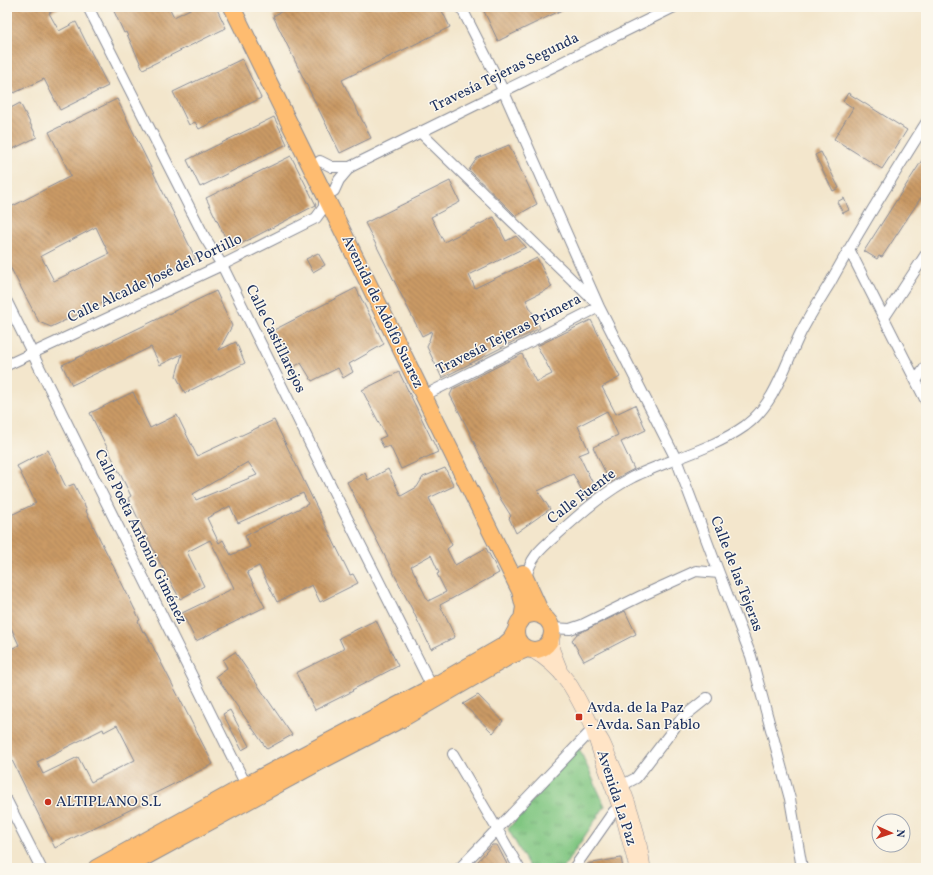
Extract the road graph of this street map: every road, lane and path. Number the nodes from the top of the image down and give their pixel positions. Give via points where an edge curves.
1 (88, 7) edge
2 (232, 7) edge
3 (244, 7) edge
4 (461, 7) edge
5 (674, 7) edge
6 (503, 90) junction
7 (926, 123) edge
8 (420, 132) junction
9 (320, 161) junction
10 (350, 167) junction
11 (328, 191) junction
12 (316, 218) junction
13 (339, 225) junction
14 (849, 249) junction
15 (926, 254) edge
16 (222, 265) junction
17 (7, 302) edge
18 (599, 307) junction
19 (884, 318) junction
20 (32, 353) junction
21 (7, 365) edge
22 (926, 366) edge
23 (916, 381) junction
24 (433, 391) junction
25 (926, 401) edge
26 (676, 459) junction
27 (719, 573) junction
28 (526, 579) junction
29 (519, 625) junction
30 (549, 627) junction
31 (530, 650) junction
32 (561, 673) junction
33 (432, 687) junction
34 (707, 698) dead end
35 (593, 729) junction
36 (453, 754) dead end
37 (246, 785) junction
38 (621, 786) junction
39 (7, 800) edge
40 (623, 813) junction
41 (497, 828) junction
42 (41, 868) edge
43 (96, 868) edge
44 (125, 868) edge
45 (460, 868) edge
46 (519, 868) edge
47 (574, 868) edge
48 (637, 868) edge
49 (643, 868) edge
50 (802, 868) edge

1 - 16 street, Calle Castillarejos via 204,236
2 - 11 main road, Avenida de Adolfo Suarez
3 - 9 main road, Avenida de Adolfo Suarez
4 - 6 street, Calle de las Tejeras
5 - 6 street, Travesía Tejeras Segunda
6 - 8 street, Travesía Tejeras Segunda
6 - 18 street, Calle de las Tejeras
7 - 14 street, Calle Fuente
8 - 10 street, Travesía Tejeras Segunda
8 - 18 street
9 - 10 street via 332,167
9 - 11 main road, Avenida de Adolfo Suarez
10 - 11 street
11 - 12 street via 324,207
11 - 13 main road, Avenida de Adolfo Suarez
11 - 24 main road, Avenida de Adolfo Suarez
12 - 13 street via 332,220
12 - 16 street, Calle Alcalde José del Portillo
13 - 29 main road, Avenida de Adolfo Suarez via 520,590 524,607
14 - 19 street
14 - 26 street, Calle Fuente via 801,332 773,394 761,411 745,425 708,447
15 - 19 street
16 - 20 street, Calle Alcalde José del Portillo
16 - 33 street, Calle Castillarejos
17 - 20 street, Calle Poeta Antonio Giménez
18 - 24 street, Travesía Tejeras Primera
18 - 26 street, Calle de las Tejeras
19 - 23 street
20 - 21 street, Calle Alcalde José del Portillo
20 - 37 street, Calle Poeta Antonio Giménez
22 - 23 street
23 - 25 street
24 - 28 main road, Avenida de Adolfo Suarez
26 - 27 street, Calle de las Tejeras
26 - 28 street, Calle Fuente via 632,478 604,495 543,547 531,560
27 - 30 street via 696,571 582,625 570,629
27 - 50 street, Calle de las Tejeras via 751,656 790,799
28 - 30 main road, Avenida de Adolfo Suarez
29 - 30 main road via 532,614
29 - 31 main road via 517,639
29 - 33 main road via 507,644
30 - 31 main road via 547,645 538,650
30 - 32 main road, Avenida La Paz via 553,655
31 - 32 main road, Avenida La Paz via 547,659
31 - 44 main road via 510,656 400,720
32 - 35 main road, Avenida La Paz via 575,692
33 - 37 main road
34 - 38 street via 682,718 636,778
35 - 38 main road, Avenida La Paz via 598,734
35 - 40 main road, Avenida La Paz
35 - 41 street
36 - 41 street
37 - 43 main road
38 - 49 main road, Avenida La Paz via 636,830
39 - 42 street
40 - 47 street via 614,811
40 - 48 main road, Avenida La Paz
41 - 45 street
41 - 46 street

